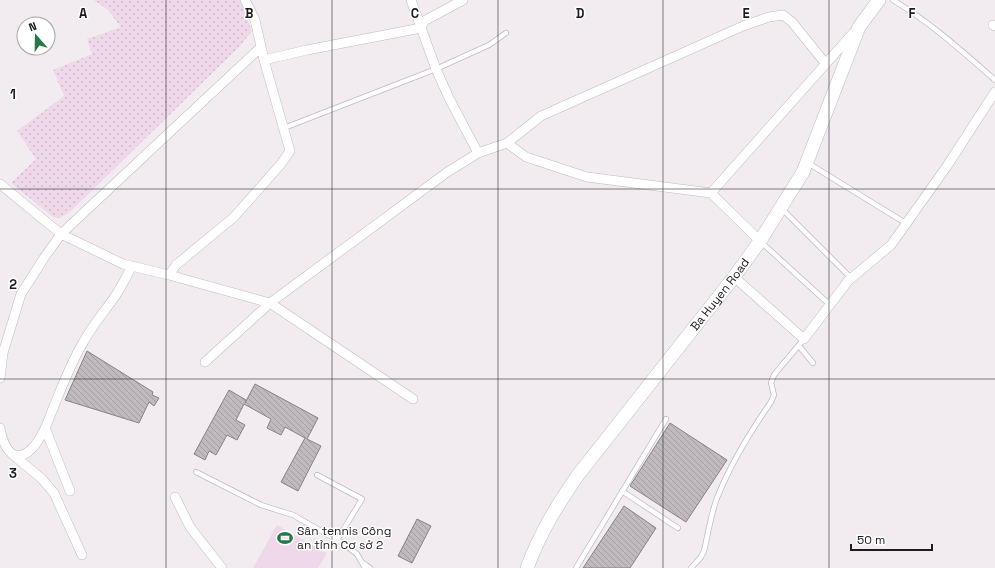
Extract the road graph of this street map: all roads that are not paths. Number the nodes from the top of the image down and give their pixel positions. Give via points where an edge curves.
1 (245, 0) edge
2 (411, 0) edge
3 (463, 0) edge
4 (879, 0) edge
5 (893, 0) edge
6 (859, 26) junction
7 (421, 28) junction
8 (506, 33) dead end
9 (261, 47) junction
10 (264, 60) junction
11 (826, 64) junction
12 (436, 69) junction
13 (995, 80) edge
14 (995, 92) edge
15 (284, 128) junction
16 (507, 143) junction
17 (478, 153) junction
18 (807, 162) junction
19 (0, 184) edge
20 (711, 193) junction
21 (781, 207) junction
22 (906, 224) junction
23 (61, 234) junction
24 (760, 241) junction
25 (132, 266) junction
26 (169, 275) junction
27 (734, 277) junction
28 (851, 278) junction
29 (270, 303) junction
30 (830, 305) junction
31 (802, 343) junction
32 (206, 362) dead end
33 (813, 363) dead end
34 (0, 378) edge
35 (413, 399) dead end
36 (666, 419) dead end
37 (0, 428) edge
38 (45, 428) junction
39 (12, 454) junction
40 (196, 472) dead end
41 (317, 475) dead end
42 (70, 491) dead end
43 (622, 491) junction
44 (175, 497) dead end
45 (678, 528) dead end
46 (337, 540) junction
47 (82, 555) dead end
48 (361, 560) junction
49 (222, 568) edge
50 (365, 568) edge
51 (370, 568) edge
52 (527, 568) edge
53 (576, 568) edge
54 (691, 568) edge

1 - 9 street via 255,20
2 - 7 street
3 - 7 street via 426,20
4 - 6 street, Ba Huyen Road
5 - 13 lane via 919,16 956,45
6 - 11 street
6 - 18 street, Ba Huyen Road
7 - 10 street
7 - 12 street
8 - 12 lane via 489,45
9 - 10 street
9 - 23 street
10 - 15 street
11 - 16 street via 792,22 783,15 769,17 743,26 541,116
11 - 20 street
12 - 15 lane
12 - 17 street
14 - 22 street
15 - 26 street via 290,151 282,164 234,217 176,265
16 - 17 street
16 - 20 street via 526,158 587,177
17 - 29 street via 446,173
18 - 21 street, Ba Huyen Road
18 - 22 lane
19 - 23 street
20 - 24 street
21 - 24 street, Ba Huyen Road
21 - 28 lane
22 - 28 street via 891,245
23 - 25 street
23 - 34 street via 21,294 3,353
24 - 27 street, Ba Huyen Road
24 - 30 lane
25 - 26 street
25 - 38 street via 115,296 84,340
26 - 29 street
27 - 31 street
27 - 52 street, Ba Huyen Road via 578,475 554,509
28 - 30 street
29 - 32 street
29 - 35 street
30 - 31 street
31 - 33 lane
31 - 54 lane via 774,375 771,383 774,395 772,402 747,438 724,482 704,551
36 - 43 lane
37 - 39 street via 5,446
38 - 39 street via 42,436 30,450 17,456
38 - 42 street
39 - 47 street via 42,479 54,493
40 - 46 lane via 261,505 292,515
41 - 46 lane via 362,499
43 - 45 lane
43 - 53 lane
44 - 49 street via 190,527
46 - 48 lane via 357,554
48 - 50 lane
48 - 51 lane

